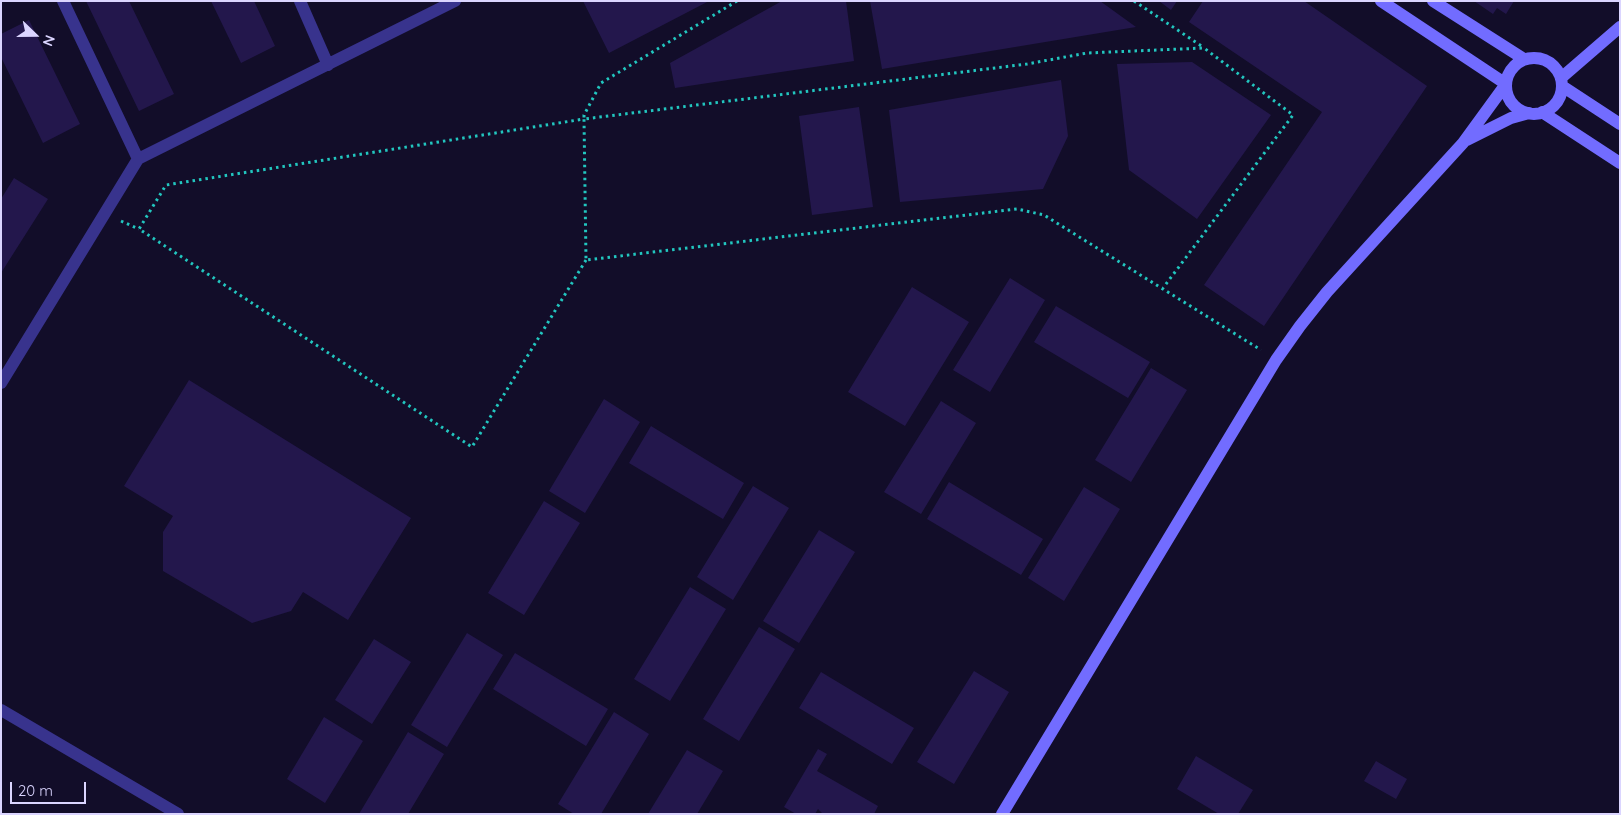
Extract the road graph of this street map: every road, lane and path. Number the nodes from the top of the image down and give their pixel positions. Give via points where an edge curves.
1 (63, 1) edge
2 (300, 1) edge
3 (456, 1) edge
4 (737, 1) edge
5 (1134, 1) edge
6 (1381, 1) edge
7 (1433, 1) edge
8 (1620, 27) edge
9 (1204, 48) junction
10 (1524, 59) junction
11 (328, 65) junction
12 (1562, 82) junction
13 (1506, 84) junction
14 (1542, 112) junction
15 (1529, 113) junction
16 (584, 119) junction
17 (1620, 124) edge
18 (1463, 143) junction
19 (138, 159) junction
20 (1620, 163) edge
21 (586, 260) junction
22 (1163, 288) junction
23 (1276, 360) junction
24 (1, 383) edge
25 (1, 710) edge
26 (178, 814) edge
27 (1002, 814) edge

1 - 19 street
2 - 11 street
3 - 11 street
4 - 16 path via 601,83
5 - 9 path
6 - 13 main road
7 - 10 main road
8 - 12 main road
9 - 16 path via 1087,53 1027,64
9 - 22 path via 1293,115
10 - 12 main road via 1533,57 1551,63
10 - 13 main road via 1512,69
11 - 19 street
12 - 14 main road via 1557,103
12 - 17 main road
13 - 15 main road via 1510,100
13 - 18 main road
14 - 15 main road
14 - 20 main road
15 - 18 main road via 1511,118
16 - 21 path
16 - 21 path via 166,185 139,229 472,447
18 - 23 main road via 1339,278
19 - 24 street
21 - 22 path via 1017,209 1044,214
22 - 23 path
23 - 27 main road
25 - 26 street

